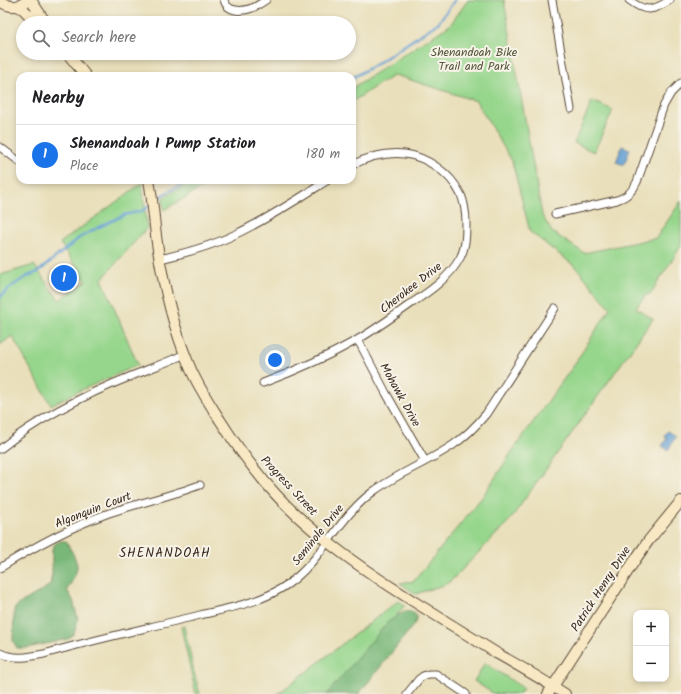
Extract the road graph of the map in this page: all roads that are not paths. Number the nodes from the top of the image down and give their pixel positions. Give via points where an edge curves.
1 (28, 0) edge
2 (31, 0) edge
3 (224, 0) edge
4 (266, 0) edge
5 (552, 0) edge
6 (629, 0) edge
7 (670, 0) edge
8 (2, 4) edge
9 (17, 6) junction
10 (30, 16) edge
11 (41, 16) edge
12 (73, 60) edge
13 (83, 72) edge
14 (681, 83) edge
15 (571, 109) dead end
16 (0, 147) edge
17 (16, 159) edge
18 (356, 164) edge
19 (321, 184) edge
20 (150, 185) edge
21 (555, 214) dead end
22 (160, 259) junction
23 (555, 308) dead end
24 (358, 340) junction
25 (185, 354) junction
26 (263, 383) dead end
27 (0, 449) edge
28 (425, 461) junction
29 (200, 485) dead end
30 (681, 502) edge
31 (328, 542) junction
32 (0, 568) edge
33 (0, 653) edge
34 (551, 690) edge
35 (407, 694) edge
36 (466, 694) edge
37 (565, 694) edge

1 - 9 street
2 - 11 street
3 - 4 street via 232,10 240,11 253,8
5 - 15 street
6 - 7 street via 649,10
8 - 9 street
9 - 10 street
12 - 13 street
14 - 21 street via 664,105 637,182 629,194 617,200
16 - 17 street
18 - 24 street, Cherokee Drive via 373,157 391,154 404,154 422,159 434,165 455,184 461,194 466,215 464,248 450,273 420,298
19 - 22 street via 235,235 199,249
20 - 22 street, Progress Street
22 - 25 street, Progress Street via 168,301
23 - 28 street, Seminole Drive via 481,420 454,444
24 - 26 street, Cherokee Drive
24 - 28 street, Mohawk Drive
25 - 27 street via 68,404 32,425
25 - 31 street, Progress Street via 206,398 255,470 286,505
28 - 31 street, Seminole Drive via 366,497
29 - 32 street, Algonquin Court via 85,522 40,544
30 - 34 street, Patrick Henry Drive via 635,560
31 - 33 street, Seminole Drive via 290,583 249,602 33,656 18,658
31 - 34 street, Progress Street via 349,559
34 - 37 street, Progress Street
35 - 36 street via 423,676 436,674

